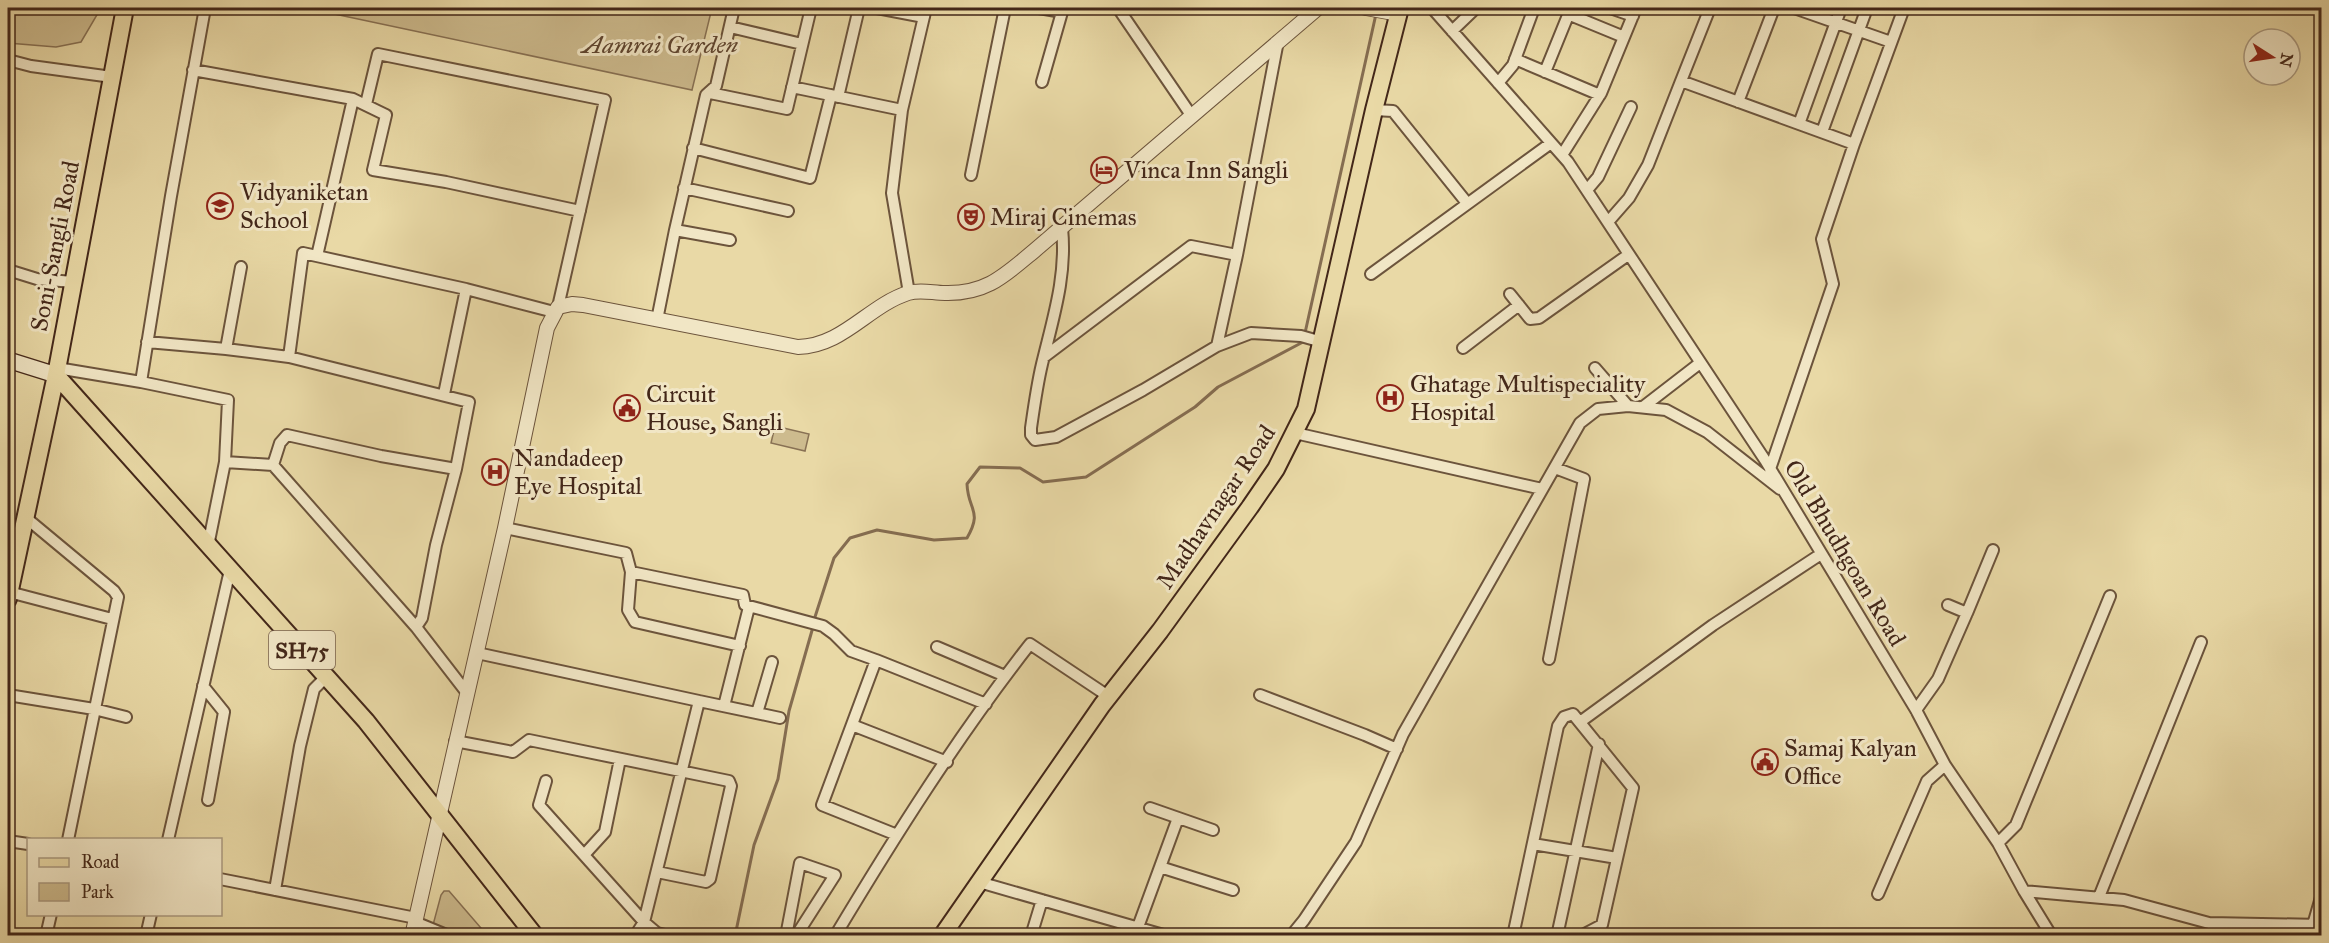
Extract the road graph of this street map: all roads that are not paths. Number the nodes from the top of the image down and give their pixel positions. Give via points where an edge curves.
1 (125, 8) edge
2 (205, 8) edge
3 (734, 8) edge
4 (811, 8) edge
5 (859, 8) edge
6 (877, 8) edge
7 (1005, 8) edge
8 (1040, 8) edge
9 (1118, 8) edge
10 (1317, 8) edge
11 (1432, 8) edge
12 (1476, 8) edge
13 (1534, 8) edge
14 (1610, 8) edge
15 (1710, 8) edge
16 (1774, 8) edge
17 (1794, 8) edge
18 (1841, 8) edge
19 (1867, 8) edge
20 (1904, 8) edge
21 (1062, 10) edge
22 (1384, 10) edge
23 (1570, 11) edge
24 (925, 12) edge
25 (1635, 12) edge
26 (1835, 22) junction
27 (730, 27) junction
28 (1452, 31) junction
29 (1859, 31) junction
30 (1624, 37) junction
31 (1278, 41) junction
32 (1891, 42) junction
33 (802, 44) junction
34 (1515, 59) junction
35 (8, 60) edge
36 (193, 70) junction
37 (1545, 72) junction
38 (112, 77) junction
39 (1681, 81) junction
40 (1042, 82) dead end
41 (1498, 83) junction
42 (792, 87) junction
43 (710, 93) junction
44 (1600, 95) junction
45 (835, 96) junction
46 (353, 99) junction
47 (1738, 102) junction
48 (366, 105) junction
49 (1631, 107) dead end
50 (902, 110) junction
51 (1374, 110) junction
52 (1191, 115) junction
53 (1799, 124) junction
54 (1822, 132) junction
55 (1551, 142) junction
56 (1854, 144) junction
57 (693, 148) junction
58 (1562, 155) junction
59 (971, 175) dead end
60 (684, 188) junction
61 (1587, 189) junction
62 (1467, 203) junction
63 (788, 211) dead end
64 (580, 212) junction
65 (1608, 222) junction
66 (1062, 228) junction
67 (675, 230) junction
68 (730, 240) dead end
69 (1237, 255) junction
70 (1628, 255) junction
71 (316, 256) junction
72 (240, 267) dead end
73 (8, 270) edge
74 (1371, 274) dead end
75 (73, 282) junction
76 (466, 289) junction
77 (909, 293) junction
78 (1510, 294) dead end
79 (1519, 305) junction
80 (556, 310) junction
81 (657, 320) junction
82 (147, 342) junction
83 (1322, 342) junction
84 (1217, 346) junction
85 (1463, 348) dead end
86 (226, 349) junction
87 (289, 357) junction
88 (1044, 357) junction
89 (8, 360) edge
90 (1700, 363) junction
91 (1595, 368) dead end
92 (56, 371) junction
93 (141, 382) junction
94 (444, 394) junction
95 (1628, 406) junction
96 (1643, 407) junction
97 (1295, 433) junction
98 (225, 462) junction
99 (273, 465) junction
100 (1554, 468) junction
101 (456, 469) junction
102 (1770, 469) junction
103 (1542, 489) junction
104 (1785, 493) junction
105 (25, 517) junction
106 (505, 528) junction
107 (208, 546) junction
108 (1993, 550) dead end
109 (1821, 554) junction
110 (230, 570) junction
111 (631, 572) junction
112 (8, 595) edge
113 (2110, 596) dead end
114 (1947, 605) dead end
115 (749, 607) junction
116 (1967, 613) junction
117 (112, 619) junction
118 (416, 627) junction
119 (2201, 642) dead end
120 (740, 646) junction
121 (937, 647) dead end
122 (477, 653) junction
123 (1549, 659) dead end
124 (876, 660) junction
125 (772, 662) dead end
126 (1005, 676) junction
127 (326, 677) junction
128 (203, 686) junction
129 (467, 693) junction
130 (8, 695) edge
131 (1260, 695) dead end
132 (1108, 696) junction
133 (699, 701) junction
134 (986, 704) junction
135 (724, 706) junction
136 (94, 709) junction
137 (1916, 710) junction
138 (757, 713) junction
139 (126, 717) dead end
140 (780, 718) dead end
141 (1580, 722) junction
142 (852, 725) junction
143 (455, 741) junction
144 (1599, 744) junction
145 (1396, 749) junction
146 (620, 759) junction
147 (947, 762) junction
148 (1945, 765) junction
149 (681, 772) junction
150 (546, 781) dead end
151 (208, 800) dead end
152 (1150, 808) dead end
153 (440, 812) junction
154 (1178, 818) junction
155 (1214, 831) dead end
156 (897, 835) junction
157 (68, 838) edge
158 (168, 838) edge
159 (8, 841) edge
160 (1998, 843) junction
161 (27, 844) edge
162 (1533, 844) junction
163 (1576, 851) junction
164 (584, 855) junction
165 (1617, 858) junction
166 (1160, 867) junction
167 (657, 872) junction
168 (222, 879) edge
169 (979, 882) junction
170 (275, 890) junction
171 (1233, 890) dead end
172 (2024, 891) junction
173 (1878, 894) dead end
174 (2322, 894) edge
175 (2099, 897) junction
176 (1042, 900) junction
177 (51, 916) edge
178 (151, 916) edge
179 (644, 922) junction
180 (414, 925) edge
181 (2317, 925) edge
182 (1138, 927) junction
183 (2050, 935) edge
184 (46, 936) edge
185 (146, 936) edge
186 (449, 936) edge
187 (535, 936) edge
188 (635, 936) edge
189 (669, 936) edge
190 (786, 936) edge
191 (796, 936) edge
192 (835, 936) edge
193 (942, 936) edge
194 (1031, 936) edge
195 (1167, 936) edge
196 (1291, 936) edge
197 (1513, 936) edge
198 (1557, 936) edge
199 (1581, 936) edge

1 - 38 main road, Soni-Sangli Road
2 - 36 street
3 - 27 street
4 - 33 street
5 - 45 street
6 - 24 street
7 - 59 street
8 - 21 street
9 - 52 street
10 - 31 street
11 - 28 street, Old Bhudhgoan Road
12 - 28 street
13 - 34 street
14 - 25 street
15 - 39 street
16 - 47 street
17 - 26 street
18 - 26 street
19 - 29 street
20 - 32 street
21 - 40 street
22 - 51 main road, Madhavnagar Road
23 - 30 street
23 - 37 street
24 - 50 street
25 - 30 street
26 - 29 street
26 - 53 street
27 - 33 street
27 - 43 street via 716,86
28 - 41 street, Old Bhudhgoan Road
29 - 32 street
29 - 54 street
30 - 44 street
31 - 52 street
31 - 69 street
32 - 56 street
33 - 42 street
34 - 37 street
34 - 41 street
35 - 38 street
36 - 46 street
36 - 82 street
37 - 44 street
38 - 75 main road, Soni-Sangli Road
39 - 47 street
39 - 65 street via 1648,165 1629,198
41 - 55 street, Old Bhudhgoan Road
42 - 43 street via 787,109
42 - 45 street
43 - 57 street via 706,95
44 - 58 street
45 - 50 street
45 - 57 street via 810,178
46 - 48 street
46 - 71 street
47 - 53 street
48 - 64 street via 386,115 373,170
48 - 64 street via 378,54 605,100
49 - 61 street via 1598,177
50 - 77 street via 892,193
51 - 62 street via 1392,111
51 - 83 main road, Madhavnagar Road
52 - 66 street
53 - 54 street
54 - 56 street
55 - 58 street, Old Bhudhgoan Road
55 - 62 street
56 - 102 street via 1822,239 1833,284
57 - 60 street
58 - 61 street, Old Bhudhgoan Road
60 - 63 street
60 - 67 street
61 - 65 street, Old Bhudhgoan Road
62 - 74 street
64 - 80 street
65 - 70 street, Old Bhudhgoan Road
66 - 77 street via 995,282 973,292
66 - 88 street via 1065,252 1060,293
67 - 68 street
67 - 81 street
69 - 84 street
69 - 88 street via 1191,246
70 - 79 street via 1539,318 1530,319
70 - 90 street, Old Bhudhgoan Road
71 - 76 street
71 - 87 street via 303,253
72 - 86 street
73 - 75 street via 37,279
75 - 92 main road, Soni-Sangli Road
76 - 80 street
76 - 94 street
77 - 81 street via 889,301 848,331 813,346 798,347
78 - 79 street
79 - 85 street
80 - 81 street via 583,305
80 - 106 street via 548,328
82 - 86 street
82 - 93 street
83 - 84 street via 1259,332
83 - 97 main road, Madhavnagar Road via 1306,409
84 - 88 street via 1056,437 1035,440 1031,428
86 - 87 street
87 - 94 street
89 - 92 main road
90 - 96 street
90 - 102 street, Old Bhudhgoan Road
91 - 95 street
92 - 93 street
92 - 105 main road, Soni-Sangli Road
92 - 107 main road, SH75
93 - 98 street via 228,400
94 - 101 street via 469,402
95 - 96 street
95 - 100 street via 1598,409 1580,423
96 - 104 street via 1666,410 1707,432
97 - 103 street
97 - 132 main road, Madhavnagar Road via 1250,507
98 - 99 street
98 - 107 street
99 - 101 street via 287,435
99 - 118 street
100 - 103 street
100 - 123 street via 1584,479
101 - 118 street via 422,618
102 - 104 street, Old Bhudhgoan Road
103 - 145 street
104 - 109 street, Old Bhudhgoan Road
105 - 112 main road, Soni-Sangli Road
105 - 117 street via 114,591 118,597
106 - 111 street via 626,553
106 - 122 street
107 - 110 main road, SH75
108 - 116 street
109 - 137 street, Old Bhudhgoan Road
109 - 141 street via 1713,624
110 - 127 main road, SH75
110 - 128 street
111 - 115 street via 743,595
111 - 120 street via 628,610 635,622
112 - 117 street
113 - 160 street via 2016,825
114 - 116 street
115 - 120 street
115 - 124 street via 823,626 851,651
116 - 137 street via 1938,679
117 - 136 street
118 - 129 street
119 - 175 street
120 - 135 street
121 - 126 street
122 - 129 street
122 - 133 street
124 - 134 street
124 - 142 street
125 - 138 street
126 - 132 street via 1030,644
126 - 134 street
127 - 153 main road, SH75
127 - 170 street via 314,689
128 - 151 street via 224,712
128 - 158 street
129 - 143 street
130 - 136 street
131 - 145 street
132 - 169 main road, Madhavnagar Road
133 - 135 street
133 - 149 street
134 - 147 street
135 - 138 street
136 - 139 street
136 - 157 street
137 - 148 street, Old Bhudhgoan Road
138 - 140 street
141 - 144 street
141 - 162 street via 1573,714 1564,717 1558,726
142 - 147 street
142 - 156 street via 822,805
143 - 146 street via 513,752 529,740
143 - 153 street
144 - 163 street
144 - 165 street via 1633,788
145 - 196 street via 1356,842
146 - 149 street
146 - 164 street via 605,832
147 - 156 street
148 - 160 street, Old Bhudhgoan Road
148 - 173 street via 1927,782
149 - 167 street
149 - 167 street via 729,781 731,786 712,874 706,882
150 - 164 street via 539,805
152 - 154 street
153 - 180 street
153 - 187 main road, SH75
154 - 155 street
154 - 166 street
156 - 192 street
159 - 161 street
160 - 172 street, Old Bhudhgoan Road
162 - 163 street
162 - 197 street
163 - 165 street
163 - 198 street
164 - 179 street
165 - 199 street via 1602,925
166 - 171 street
166 - 182 street
167 - 179 street
168 - 170 street
169 - 176 street
169 - 193 main road, Madhavnagar Road
170 - 180 street
172 - 175 street
172 - 183 street, Old Bhudhgoan Road
174 - 181 street
175 - 181 street via 2209,923
176 - 182 street
176 - 194 street
177 - 184 street
178 - 185 street
179 - 188 street
179 - 189 street via 657,933
180 - 186 street
182 - 195 street
190 - 191 street via 800,863 835,875

